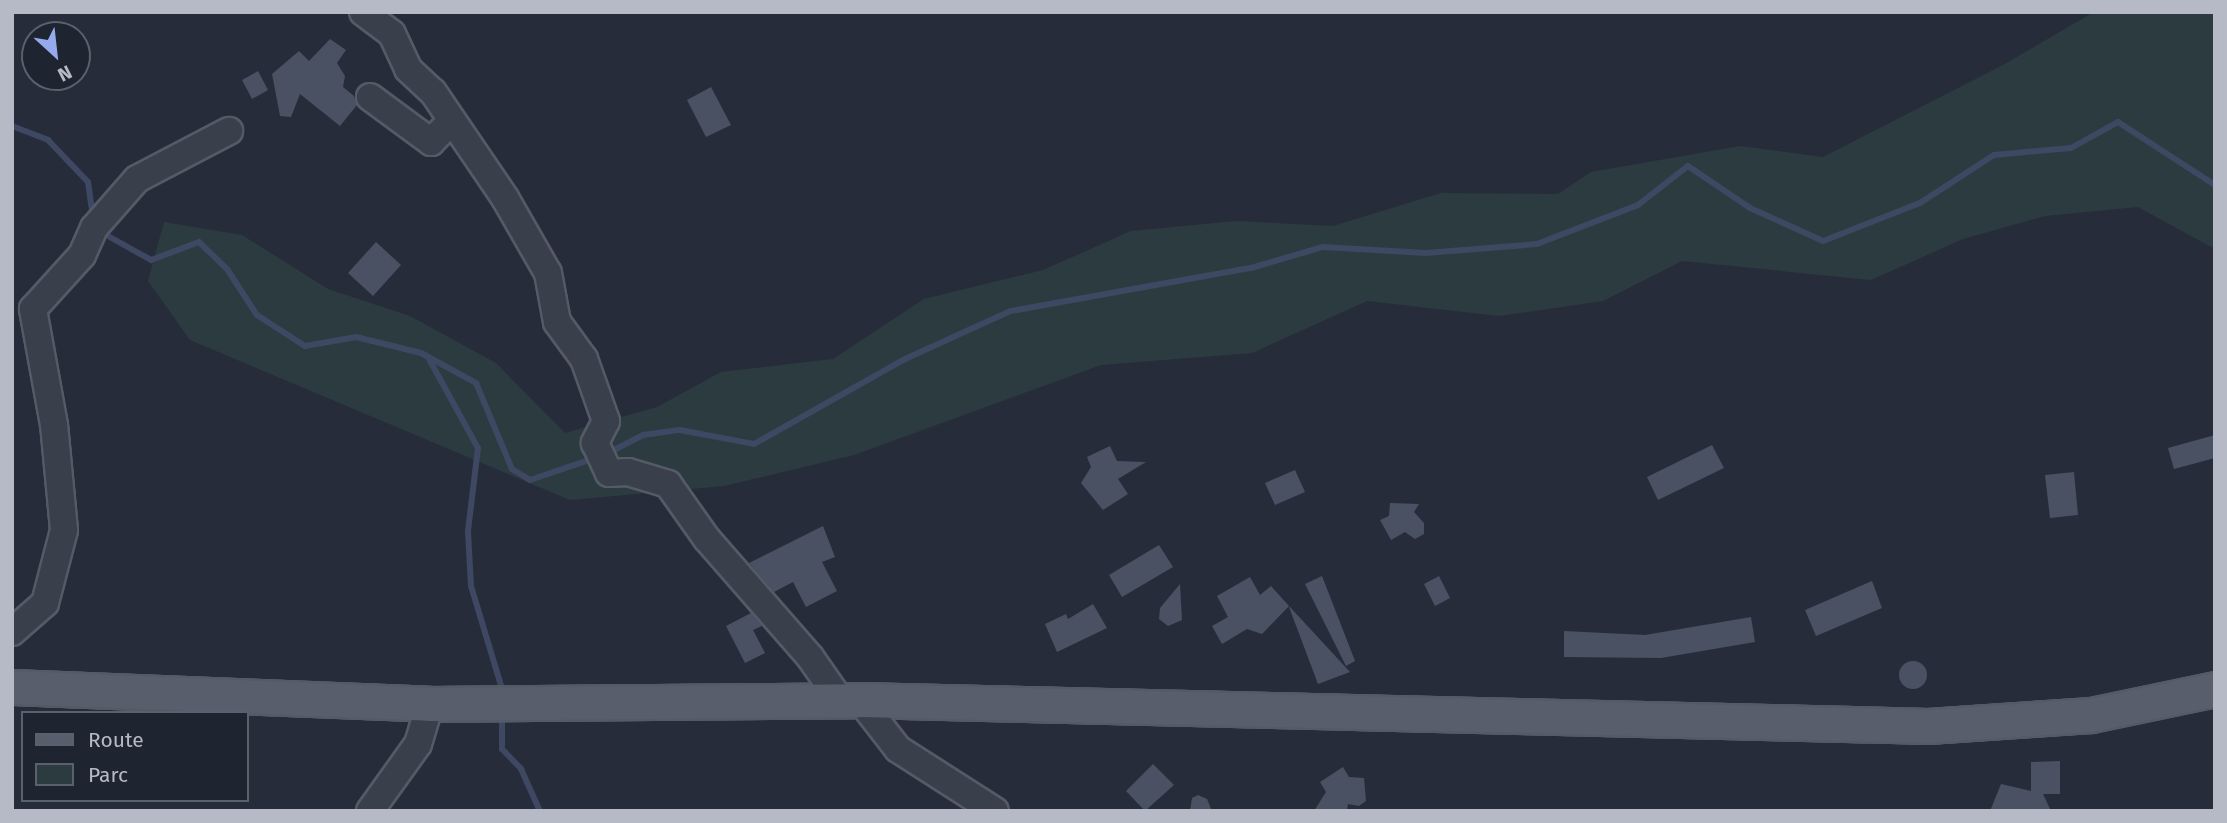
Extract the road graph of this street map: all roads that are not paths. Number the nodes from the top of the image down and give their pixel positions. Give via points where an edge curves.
1 (363, 12) edge
2 (370, 97) dead end
3 (451, 121) junction
4 (229, 131) dead end
5 (12, 632) edge
6 (12, 687) edge
7 (2215, 689) edge
8 (850, 700) junction
9 (430, 704) junction
10 (370, 811) edge
11 (995, 811) edge

1 - 3 street via 391,34 408,69 417,73
2 - 3 street via 431,142
3 - 8 street via 505,198 548,273 557,322 584,359 606,421 595,443 609,473 628,472 668,484 707,539
4 - 5 street via 137,179 94,228 82,255 33,309 54,425 64,530 45,603
6 - 9 main road
7 - 8 main road via 2091,715 1928,726
8 - 9 main road
8 - 11 street via 898,749
9 - 10 street via 418,744

